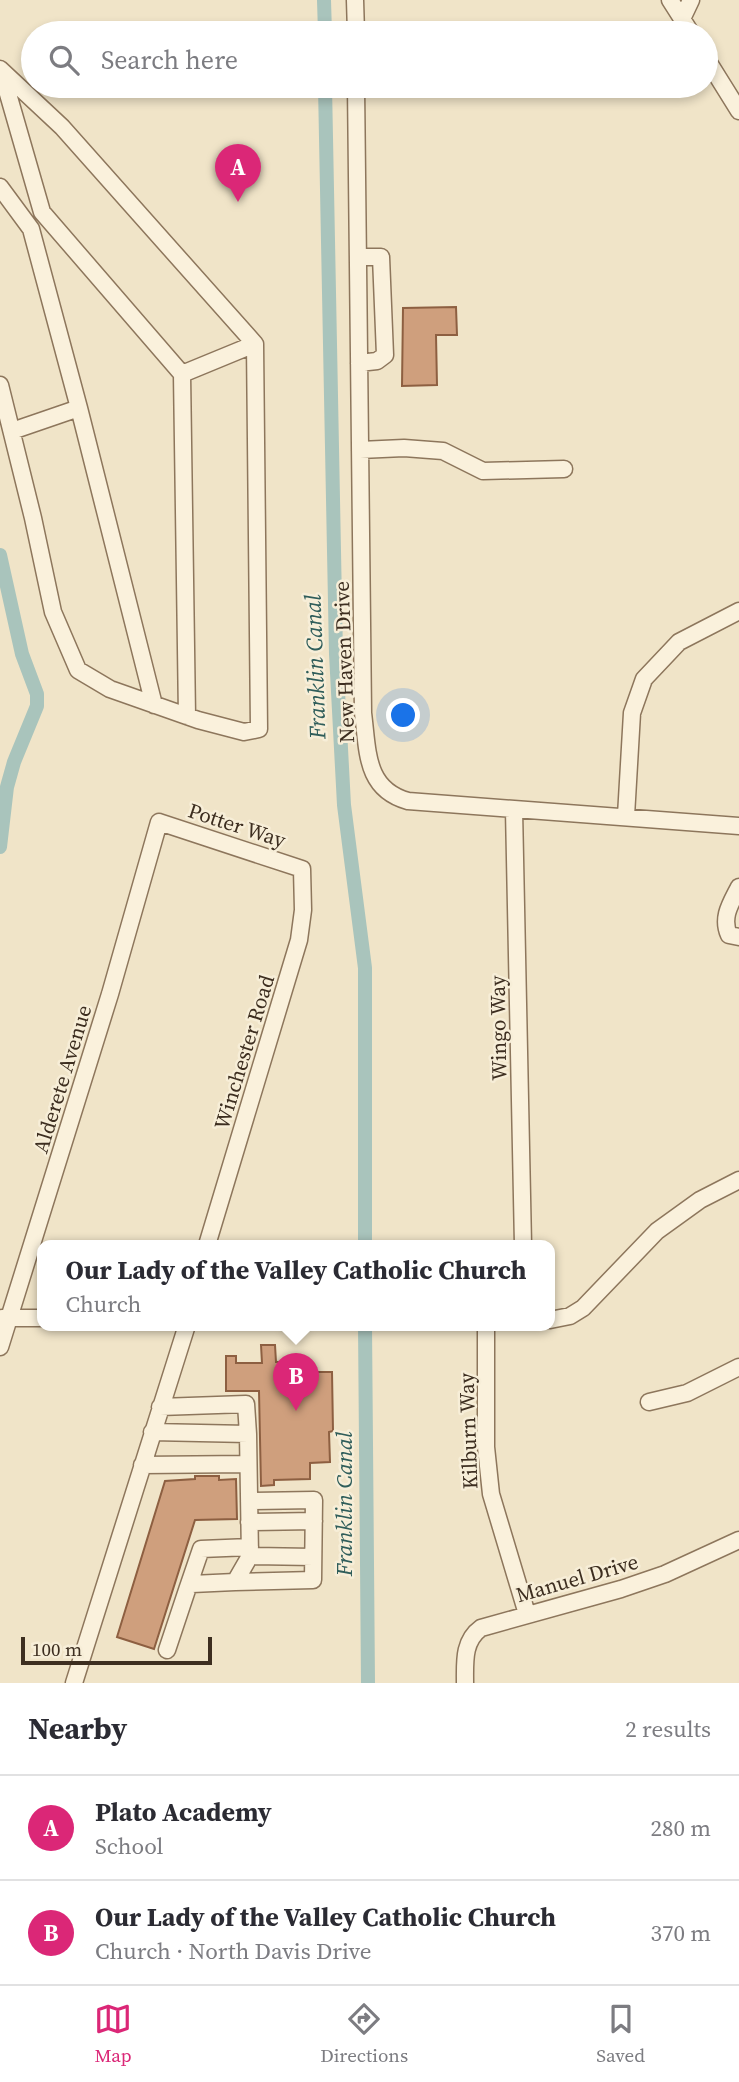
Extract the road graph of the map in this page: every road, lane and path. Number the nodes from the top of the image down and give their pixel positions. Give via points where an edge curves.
1 (355, 0) edge
2 (670, 0) edge
3 (691, 0) edge
4 (356, 21) edge
5 (683, 21) edge
6 (687, 21) edge
7 (0, 70) edge
8 (718, 77) edge
9 (21, 89) edge
10 (30, 98) edge
11 (356, 98) edge
12 (739, 111) edge
13 (0, 187) edge
14 (42, 212) junction
15 (31, 229) junction
16 (358, 257) junction
17 (255, 344) junction
18 (359, 363) junction
19 (182, 374) junction
20 (0, 385) edge
21 (79, 408) junction
22 (12, 431) junction
23 (360, 450) junction
24 (564, 469) dead end
25 (739, 611) edge
26 (154, 705) junction
27 (187, 716) junction
28 (514, 810) junction
29 (626, 816) junction
30 (159, 822) joint
31 (739, 826) edge
32 (302, 869) joint
33 (739, 887) edge
34 (739, 937) edge
35 (739, 1180) edge
36 (209, 1240) edge
37 (523, 1240) edge
38 (5, 1318) edge
39 (37, 1318) edge
40 (555, 1319) edge
41 (185, 1331) edge
42 (486, 1331) edge
43 (0, 1347) edge
44 (739, 1367) edge
45 (649, 1402) dead end
46 (160, 1407) junction
47 (152, 1432) junction
48 (248, 1434) junction
49 (248, 1464) junction
50 (142, 1465) junction
51 (249, 1501) junction
52 (314, 1521) junction
53 (249, 1522) junction
54 (739, 1540) edge
55 (250, 1551) junction
56 (313, 1557) junction
57 (235, 1582) junction
58 (188, 1587) junction
59 (527, 1614) junction
60 (167, 1650) dead end
61 (74, 1683) edge
62 (465, 1683) edge

1 - 4 street
2 - 5 street
3 - 6 street
7 - 9 street
7 - 14 street
8 - 12 street
10 - 17 street via 62,127
11 - 16 street, New Haven Drive
13 - 15 street
14 - 15 street
14 - 19 street
15 - 21 street
16 - 18 street, New Haven Drive
16 - 18 street via 381,257 385,355
17 - 19 street
17 - 27 street via 259,729 244,732
18 - 23 street, New Haven Drive
19 - 27 street
20 - 22 street
21 - 22 street
21 - 26 street
22 - 26 street via 53,612 78,670 110,689
23 - 24 street via 443,451 483,471
23 - 28 street, New Haven Drive via 363,713 374,775 393,797 408,802
25 - 29 street via 679,642 644,679 632,713
26 - 27 street
28 - 29 street, New Haven Drive
28 - 37 street, Wingo Way
29 - 31 street, New Haven Drive
30 - 32 street, Potter Way
30 - 38 street, Alderete Avenue via 110,995
32 - 36 street, Winchester Road via 303,910 297,950
33 - 34 street via 726,912 726,927 729,935
35 - 40 street via 667,1223 583,1308
38 - 39 street
38 - 43 street, Alderete Avenue
41 - 46 street
42 - 59 street, Kilburn Way via 487,1470
44 - 45 street via 687,1392
46 - 47 street
46 - 48 street via 246,1404
47 - 48 street
47 - 50 street
48 - 49 street
49 - 50 street
49 - 51 street
50 - 61 street
51 - 52 street via 314,1500
51 - 53 street
52 - 53 street
52 - 56 street
53 - 55 street
54 - 59 street, Manuel Drive via 665,1574
55 - 56 street
55 - 57 street
55 - 58 street via 201,1549
56 - 57 street via 313,1580
57 - 58 street
58 - 60 street
59 - 62 street, Manuel Drive via 474,1633 466,1651

